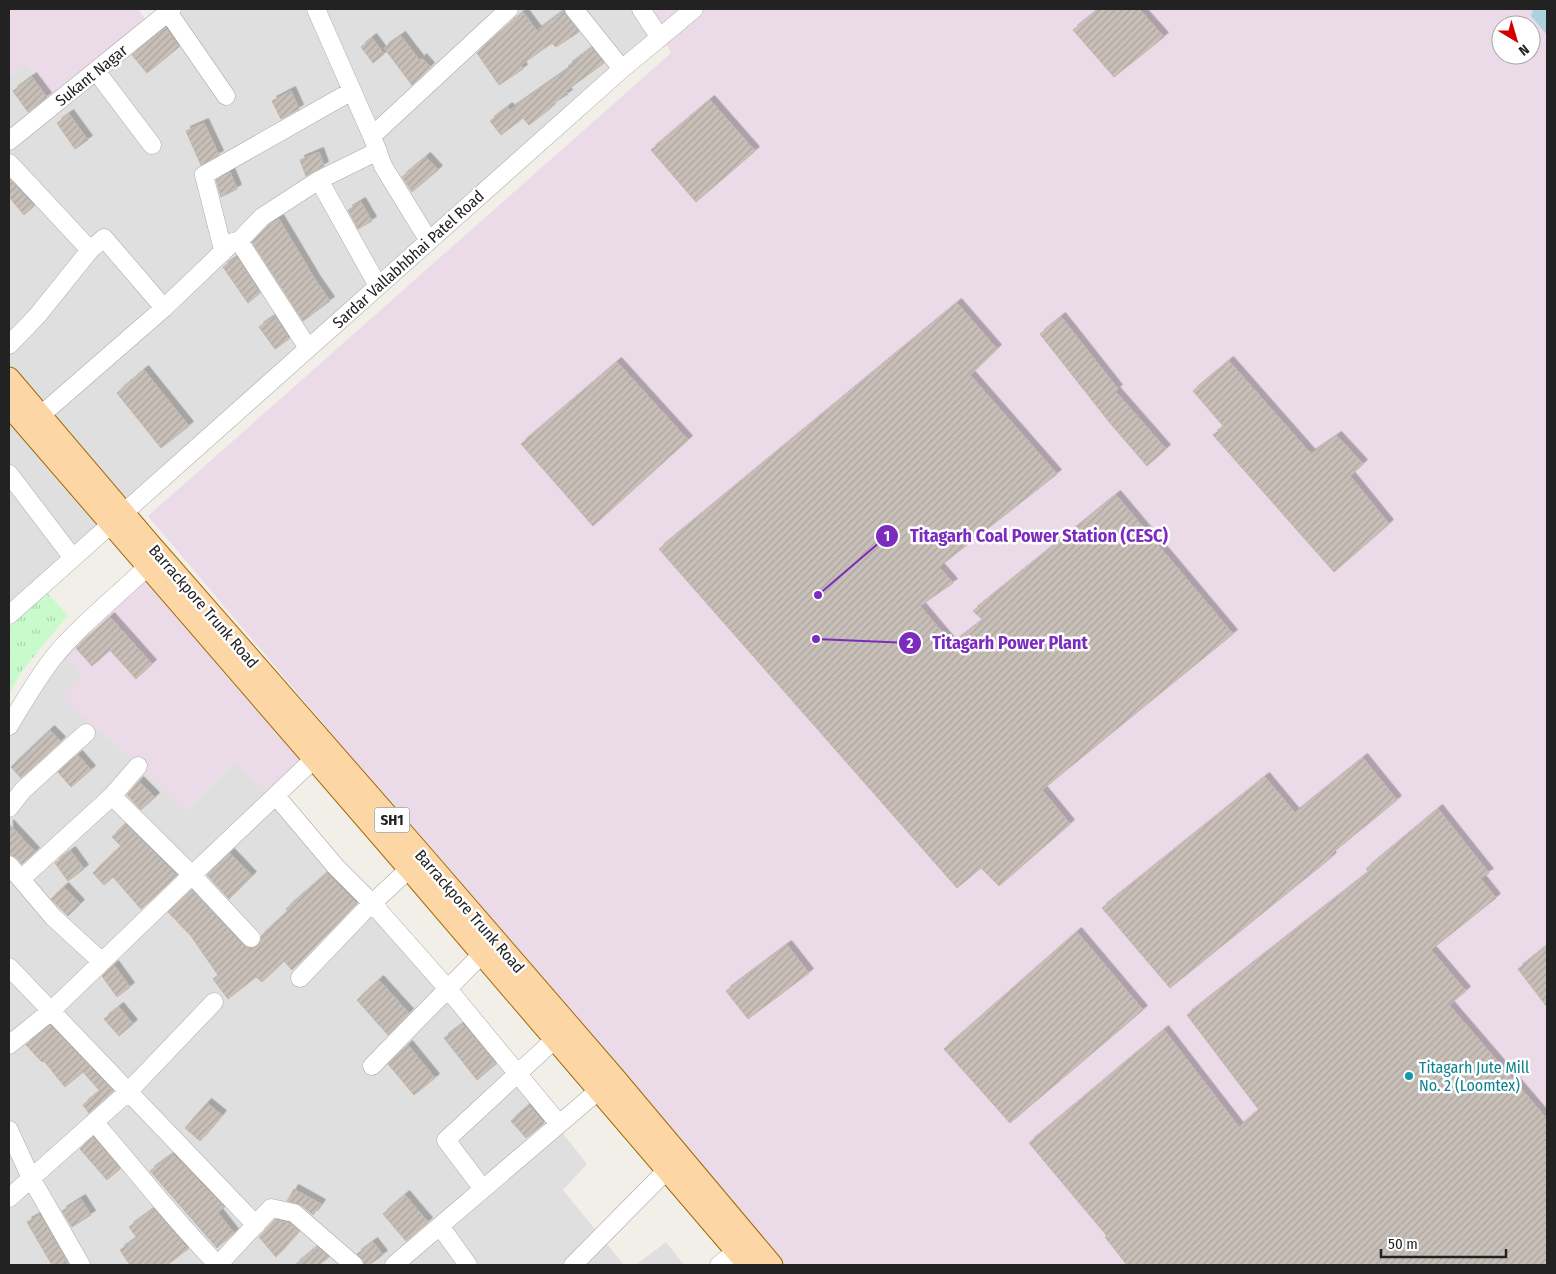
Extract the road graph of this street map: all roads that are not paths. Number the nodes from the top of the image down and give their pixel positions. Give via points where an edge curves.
1 (335, 9) edge
2 (509, 9) edge
3 (574, 9) edge
4 (641, 9) edge
5 (694, 9) edge
6 (170, 10) edge
7 (319, 15) edge
8 (660, 38) junction
9 (622, 70) junction
10 (96, 71) junction
11 (352, 91) junction
12 (226, 96) dead end
13 (9, 141) edge
14 (375, 144) junction
15 (152, 145) dead end
16 (9, 163) edge
17 (319, 180) junction
18 (240, 241) junction
19 (429, 241) junction
20 (90, 250) junction
21 (223, 250) junction
22 (378, 286) junction
23 (164, 308) junction
24 (9, 345) edge
25 (308, 348) junction
26 (9, 378) edge
27 (9, 406) edge
28 (41, 415) junction
29 (9, 474) edge
30 (118, 519) junction
31 (73, 558) junction
32 (148, 568) junction
33 (12, 605) edge
34 (9, 726) edge
35 (86, 733) dead end
36 (314, 759) junction
37 (138, 766) dead end
38 (112, 796) junction
39 (276, 796) junction
40 (9, 808) edge
41 (9, 865) edge
42 (409, 869) junction
43 (192, 874) junction
44 (21, 879) junction
45 (372, 903) junction
46 (252, 938) dead end
47 (481, 955) junction
48 (102, 962) junction
49 (9, 967) edge
50 (300, 978) dead end
51 (448, 989) junction
52 (214, 1002) dead end
53 (51, 1011) junction
54 (554, 1040) junction
55 (9, 1045) edge
56 (372, 1066) dead end
57 (517, 1075) junction
58 (598, 1091) junction
59 (128, 1092) junction
60 (94, 1122) junction
61 (559, 1124) junction
62 (9, 1130) edge
63 (667, 1170) junction
64 (31, 1178) junction
65 (483, 1189) junction
66 (9, 1198) edge
67 (256, 1225) junction
68 (440, 1226) junction
69 (742, 1258) edge
70 (346, 1263) edge
71 (81, 1265) edge
72 (218, 1265) edge
73 (394, 1265) edge
74 (468, 1265) edge
75 (572, 1265) edge
76 (719, 1265) edge
77 (772, 1265) edge

1 - 7 street
2 - 14 street
3 - 9 street
4 - 8 street
5 - 8 street, Sardar Vallabhbhai Patel Road
6 - 10 street, Sukant Nagar
6 - 12 street
7 - 11 street
8 - 9 street, Sardar Vallabhbhai Patel Road
9 - 19 street, Sardar Vallabhbhai Patel Road
10 - 13 street, Sukant Nagar
10 - 15 street
11 - 14 street
11 - 21 street via 204,175
14 - 17 street
14 - 19 street via 383,166
16 - 20 street
17 - 18 street via 262,217
17 - 22 street
18 - 21 street
18 - 25 street
19 - 22 street, Sardar Vallabhbhai Patel Road
20 - 23 street via 104,238
20 - 24 street
21 - 23 street
22 - 25 street, Sardar Vallabhbhai Patel Road
23 - 28 street
25 - 30 street, Sardar Vallabhbhai Patel Road
26 - 28 main road, Barrackpore Trunk Road / SH1
27 - 30 main road, Barrackpore Trunk Road / SH1
28 - 30 main road, Barrackpore Trunk Road / SH1
29 - 31 street
30 - 31 street, Sardar Vallabhbhai Patel Road
30 - 32 main road, Barrackpore Trunk Road / SH1
30 - 77 main road, Barrackpore Trunk Road / SH1 via 615,1078
31 - 33 street, Sardar Vallabhbhai Patel Road
32 - 34 street via 72,637 29,692
32 - 36 main road, Barrackpore Trunk Road / SH1
35 - 40 street
36 - 39 street
36 - 42 main road, Barrackpore Trunk Road / SH1
37 - 38 street
38 - 43 street
38 - 44 street
39 - 43 street
39 - 45 street via 336,867
41 - 44 street
42 - 45 street
42 - 47 main road, Barrackpore Trunk Road / SH1
43 - 46 street
43 - 48 street
44 - 48 street via 53,917
45 - 50 street
45 - 51 street
47 - 51 street
47 - 54 main road, Barrackpore Trunk Road / SH1
48 - 53 street
49 - 53 street
51 - 56 street
51 - 57 street
52 - 59 street
53 - 55 street
53 - 59 street
54 - 57 street
54 - 58 main road, Barrackpore Trunk Road / SH1
57 - 61 street
57 - 65 street via 446,1140
58 - 61 street
58 - 63 main road, Barrackpore Trunk Road / SH1
59 - 60 street
59 - 67 street
60 - 64 street
60 - 72 street
61 - 65 street
62 - 64 street
63 - 69 main road, Barrackpore Trunk Road / SH1
63 - 75 street
64 - 66 street
64 - 71 street
65 - 68 street
67 - 70 street via 271,1208 294,1213
67 - 72 street
68 - 73 street
68 - 74 street
69 - 76 street

